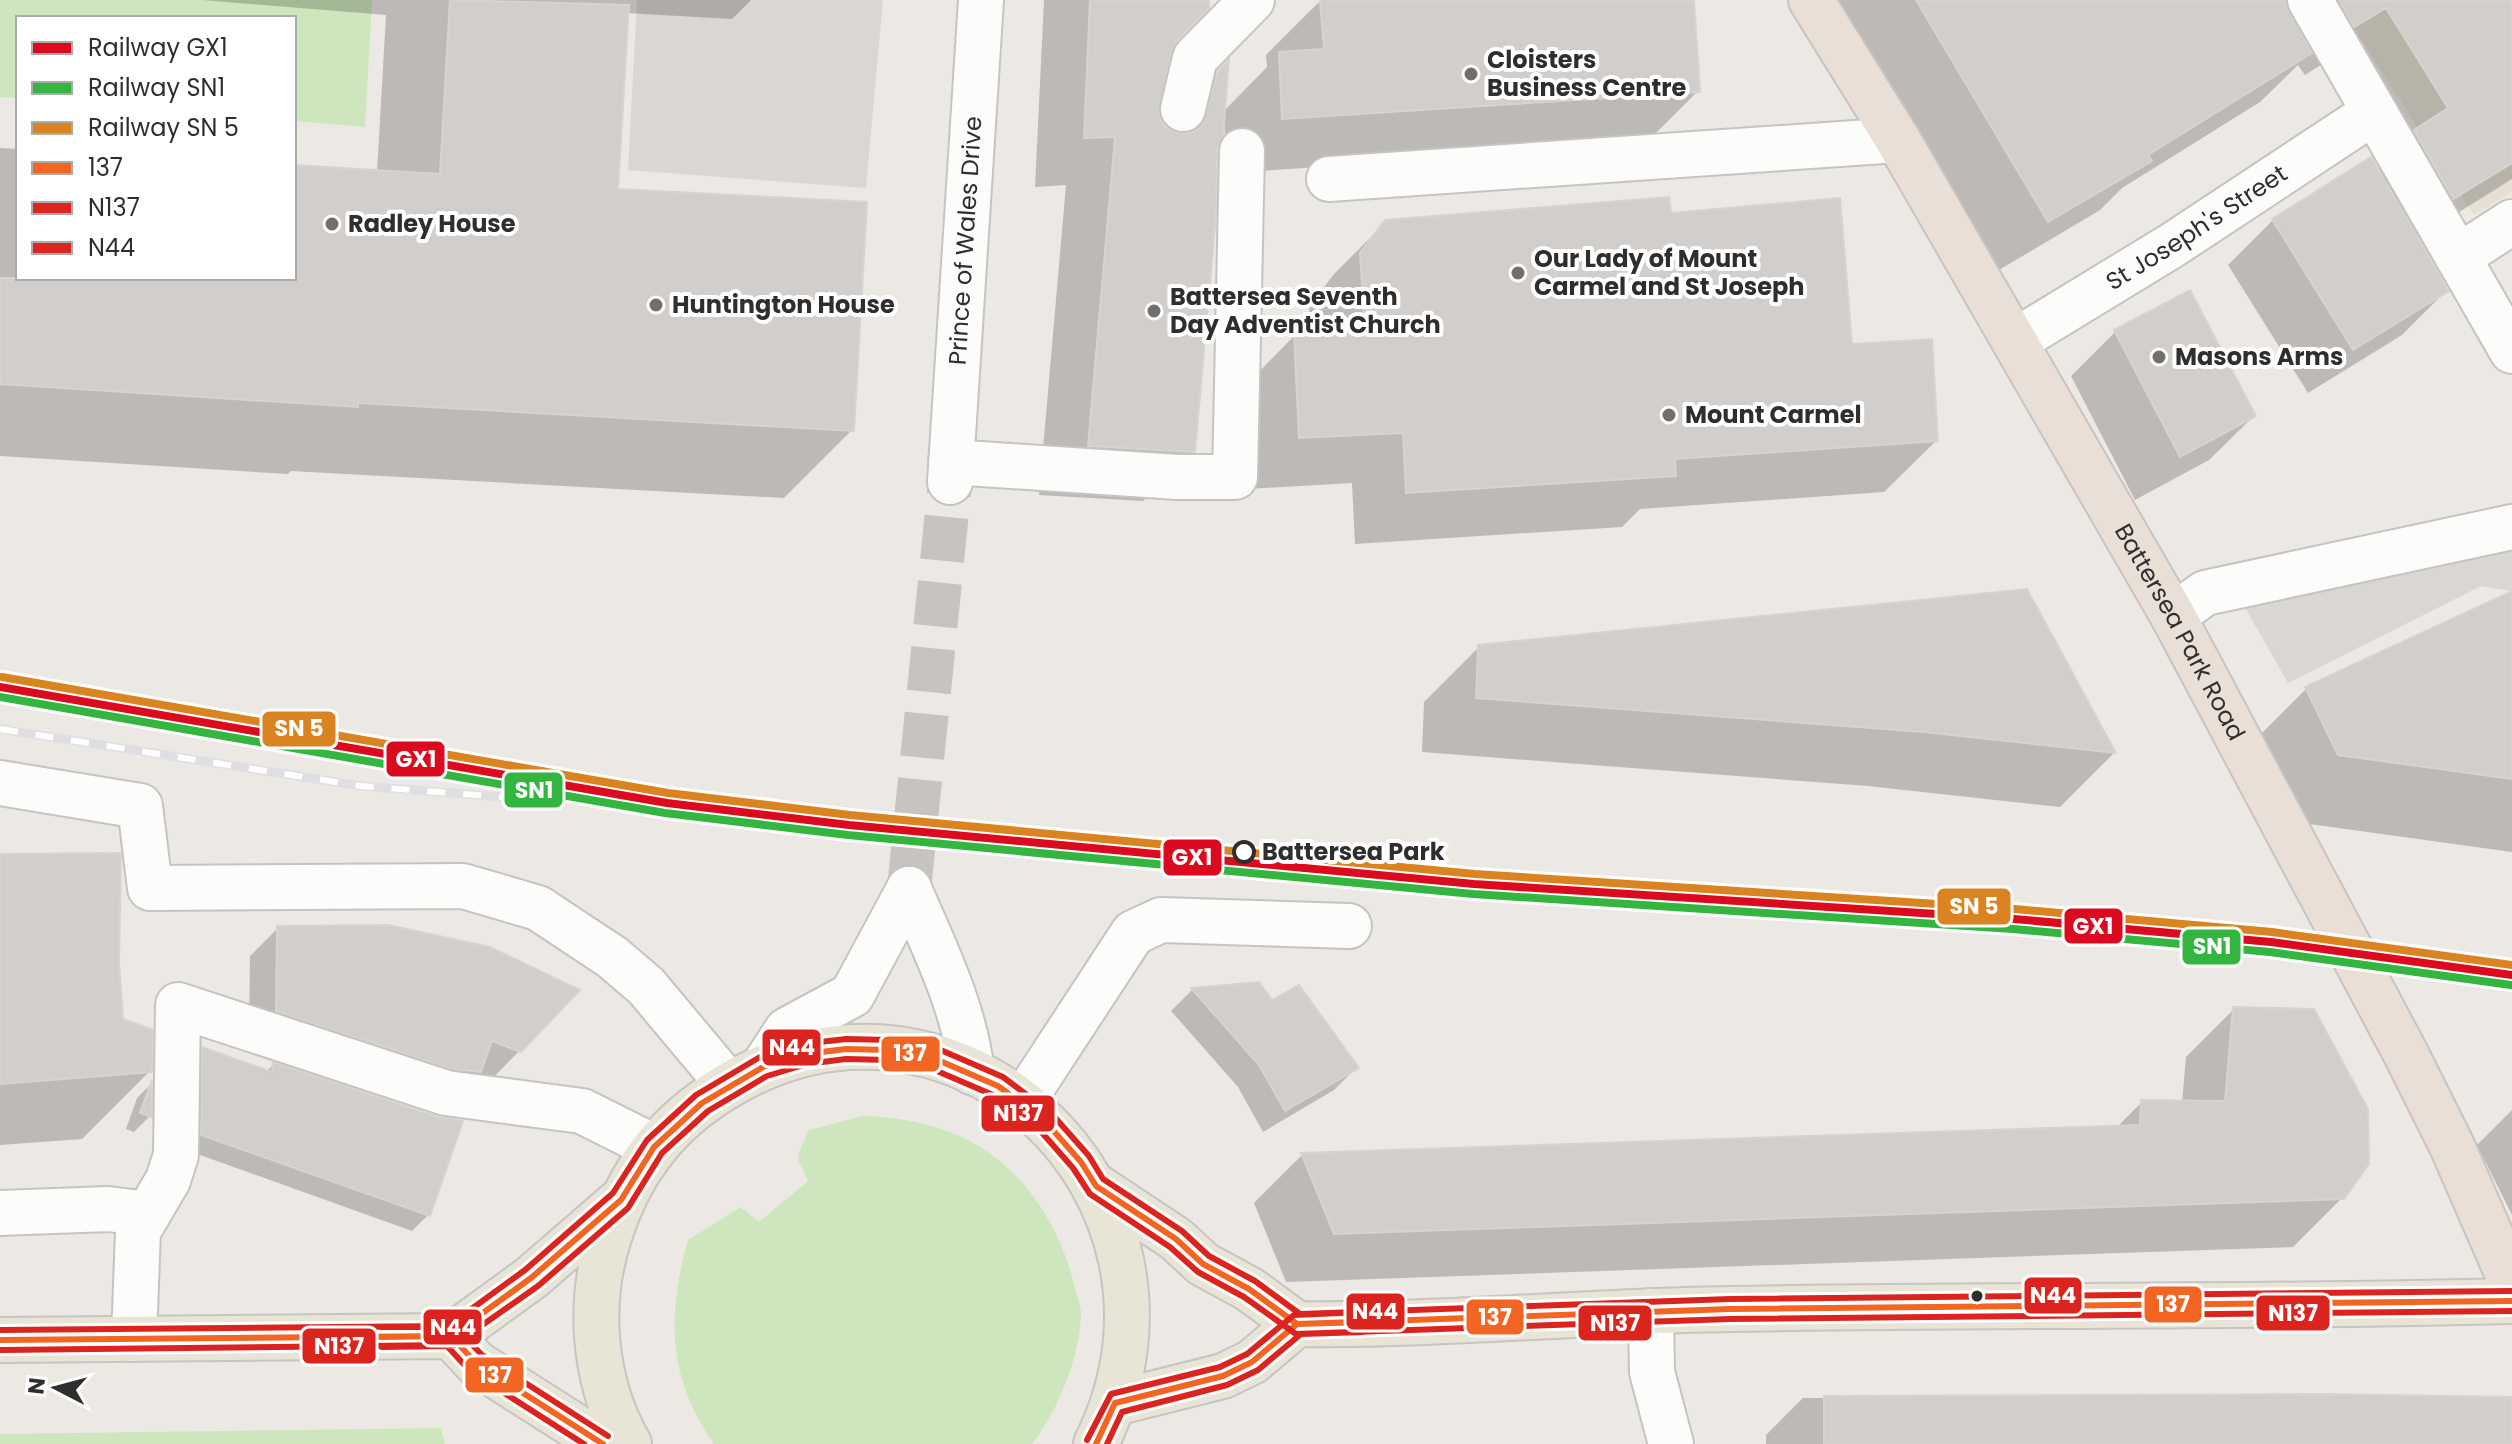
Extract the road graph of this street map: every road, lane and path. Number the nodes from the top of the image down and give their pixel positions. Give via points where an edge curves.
1 (981, 0) edge
2 (1252, 0) edge
3 (1811, 0) edge
4 (2310, 0) edge
5 (1183, 109) dead end
6 (2374, 112) junction
7 (1898, 140) junction
8 (1242, 151) dead end
9 (1329, 179) dead end
10 (2512, 222) edge
11 (2458, 257) junction
12 (2015, 341) junction
13 (2512, 351) edge
14 (2512, 527) edge
15 (2173, 616) junction
16 (0, 783) edge
17 (1349, 926) dead end
18 (972, 1072) junction
19 (746, 1076) junction
20 (1023, 1101) junction
21 (654, 1147) junction
22 (1096, 1186) junction
23 (621, 1200) junction
24 (0, 1213) edge
25 (148, 1214) junction
26 (2512, 1284) edge
27 (2512, 1301) edge
28 (1651, 1311) junction
29 (1297, 1324) junction
30 (451, 1336) junction
31 (134, 1339) junction
32 (0, 1340) edge
33 (1115, 1403) junction
34 (603, 1444) edge
35 (629, 1444) edge
36 (1096, 1444) edge
37 (1671, 1444) edge

1 - 8 street, Prince of Wales Drive via 950,472 1235,477
2 - 5 street via 1195,58
3 - 7 highway, Battersea Park Road
4 - 6 street
6 - 11 street
6 - 12 street, St Joseph's Street
7 - 9 street
7 - 12 highway, Battersea Park Road
10 - 11 street
11 - 13 street
12 - 15 highway, Battersea Park Road
14 - 15 street via 2205,593
15 - 26 highway, Battersea Park Road via 2407,1056
16 - 19 street via 140,806 150,888 463,886 538,908 612,957
17 - 20 street via 1161,920 1133,933
18 - 19 main road via 890,1050 846,1049 805,1054
18 - 19 street via 968,1035 909,889 852,995 787,1030
18 - 20 main road
19 - 21 main road via 693,1110
20 - 22 main road via 1063,1140
21 - 23 main road
21 - 25 street via 582,1111 446,1093 178,1005 176,1155
22 - 29 main road
22 - 33 main road via 1126,1270 1130,1315
23 - 30 main road via 531,1278
23 - 35 main road via 601,1259 596,1303 606,1391
24 - 25 street via 108,1209
25 - 31 street via 138,1231
27 - 28 main road
28 - 29 main road
28 - 37 street via 1652,1372
29 - 33 main road via 1252,1362 1223,1376
30 - 31 main road
30 - 34 main road via 476,1363
31 - 32 main road
33 - 36 main road

